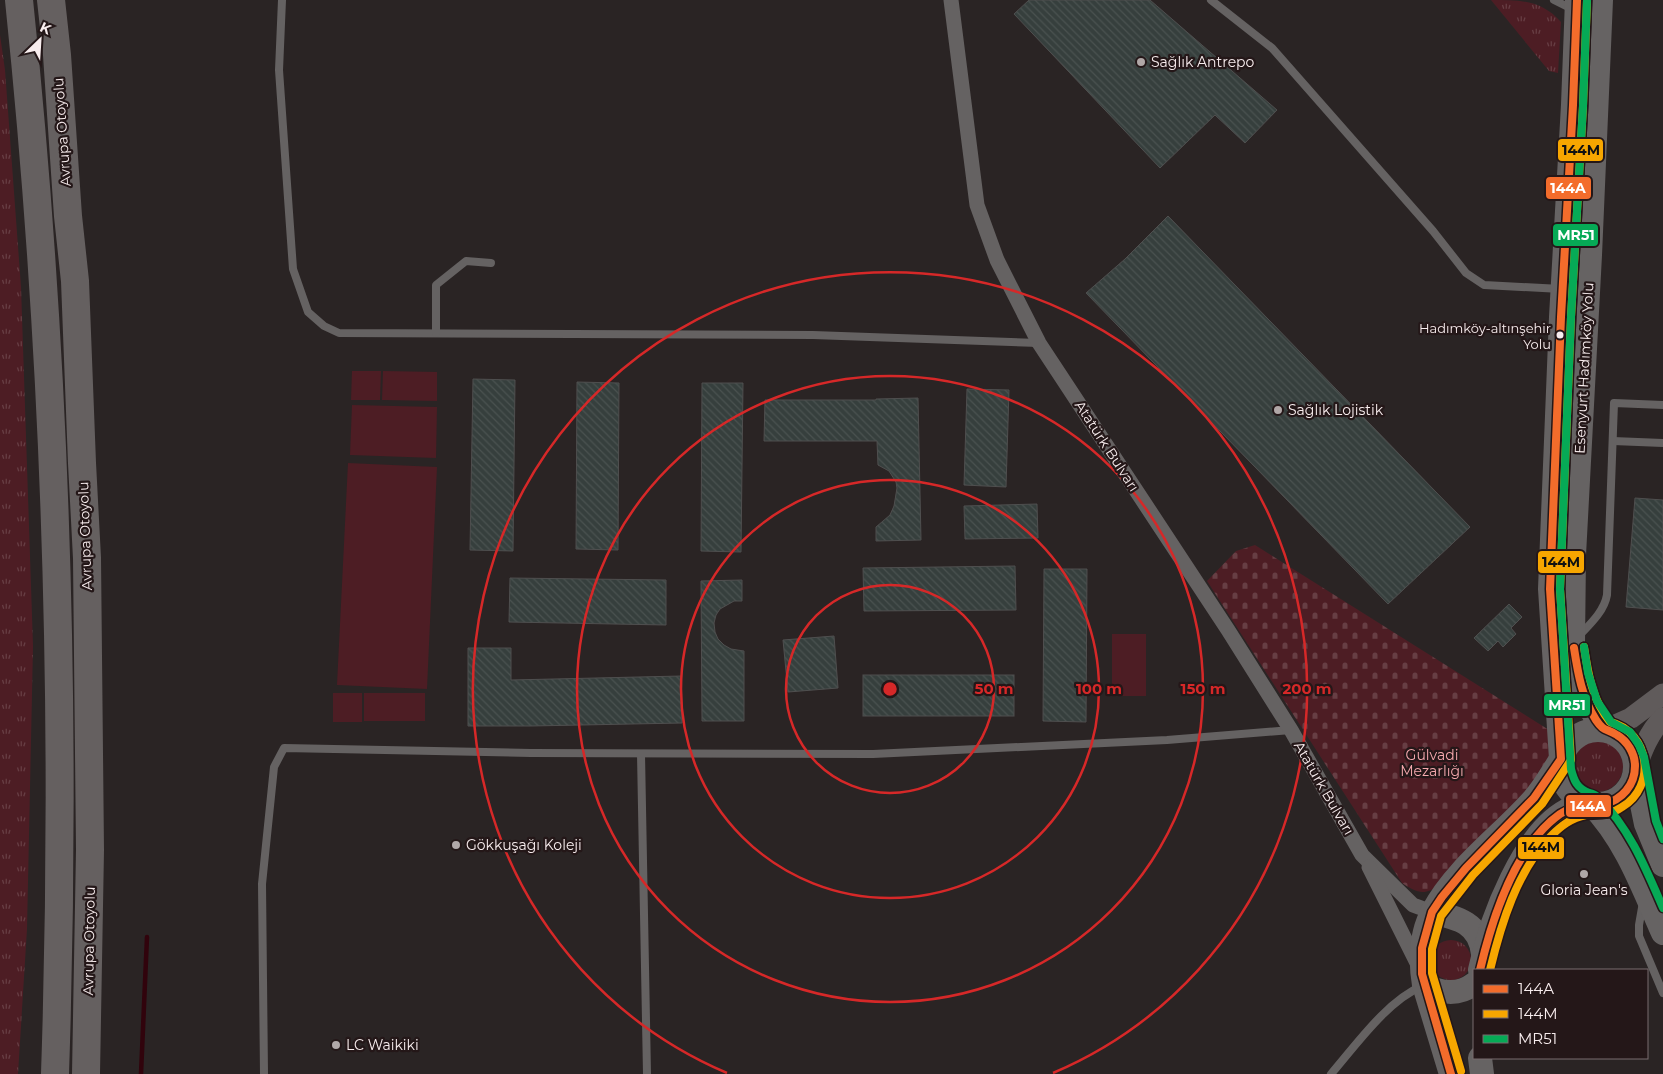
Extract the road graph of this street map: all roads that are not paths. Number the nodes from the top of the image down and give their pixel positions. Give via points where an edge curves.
1 (19, 0) edge
2 (51, 0) edge
3 (282, 0) edge
4 (951, 0) edge
5 (1210, 0) edge
6 (1554, 0) edge
7 (1602, 0) edge
8 (1576, 6) edge
9 (491, 262) dead end
10 (1563, 290) junction
11 (436, 333) junction
12 (1039, 343) junction
13 (1663, 405) edge
14 (1612, 441) junction
15 (1663, 444) edge
16 (1573, 642) junction
17 (1663, 694) edge
18 (1663, 718) edge
19 (1291, 730) junction
20 (1604, 730) junction
21 (641, 754) junction
22 (1561, 759) junction
23 (1635, 770) junction
24 (1591, 804) junction
25 (1362, 855) junction
26 (1663, 865) edge
27 (1645, 892) junction
28 (1432, 912) junction
29 (1663, 933) edge
30 (1482, 962) edge
31 (1423, 980) junction
32 (1473, 985) edge
33 (1663, 993) edge
34 (1480, 1059) edge
35 (55, 1074) edge
36 (86, 1074) edge
37 (264, 1074) edge
38 (647, 1074) edge
39 (1331, 1074) edge
40 (1451, 1074) edge
41 (1482, 1074) edge

1 - 35 highway via 48,361 57,597 59,813
2 - 36 highway, Avrupa Otoyolu via 75,281 87,558 90,868
3 - 11 lane via 279,70 293,269 308,312 324,326 339,333
4 - 12 street, Atatürk Bulvarı via 977,205 997,260
5 - 10 lane via 1272,48 1466,273 1484,285
6 - 8 lane
7 - 16 main road, Esenyurt Hadımköy Yolu via 1574,555
8 - 10 main road, Esenyurt Hadımköy Yolu
9 - 11 lane via 466,261 436,285
10 - 22 main road, Esenyurt Hadımköy Yolu via 1550,589
11 - 12 lane via 813,335
12 - 19 street, Atatürk Bulvarı
13 - 14 lane via 1614,403
14 - 15 lane
14 - 16 lane via 1606,601
16 - 20 main road, Esenyurt Hadımköy Yolu via 1578,675 1588,705
17 - 20 street via 1631,718
18 - 23 street via 1647,741
19 - 21 lane via 1167,740 873,754
19 - 25 street, Atatürk Bulvarı
20 - 22 main road via 1582,733 1572,740
20 - 23 main road via 1624,740 1630,748
21 - 37 lane via 284,748 274,766 262,884
21 - 38 lane
22 - 24 main road via 1567,788 1580,800
22 - 28 main road, Atatürk Bulvarı via 1534,798 1466,868
23 - 24 main road via 1632,782 1616,800
23 - 26 main road via 1646,824
24 - 27 main road via 1622,844
24 - 30 main road via 1572,808 1558,817 1529,849 1494,922
25 - 28 street, Atatürk Bulvarı via 1413,905
25 - 31 street, Atatürk Bulvarı
27 - 29 main road
27 - 33 lane via 1640,936
28 - 30 main road via 1456,918 1470,926 1479,936
28 - 31 main road, Atatürk Bulvarı via 1422,948
31 - 32 main road via 1436,991 1450,993
31 - 39 lane via 1390,1008
31 - 40 main road, Atatürk Bulvarı
34 - 41 main road

